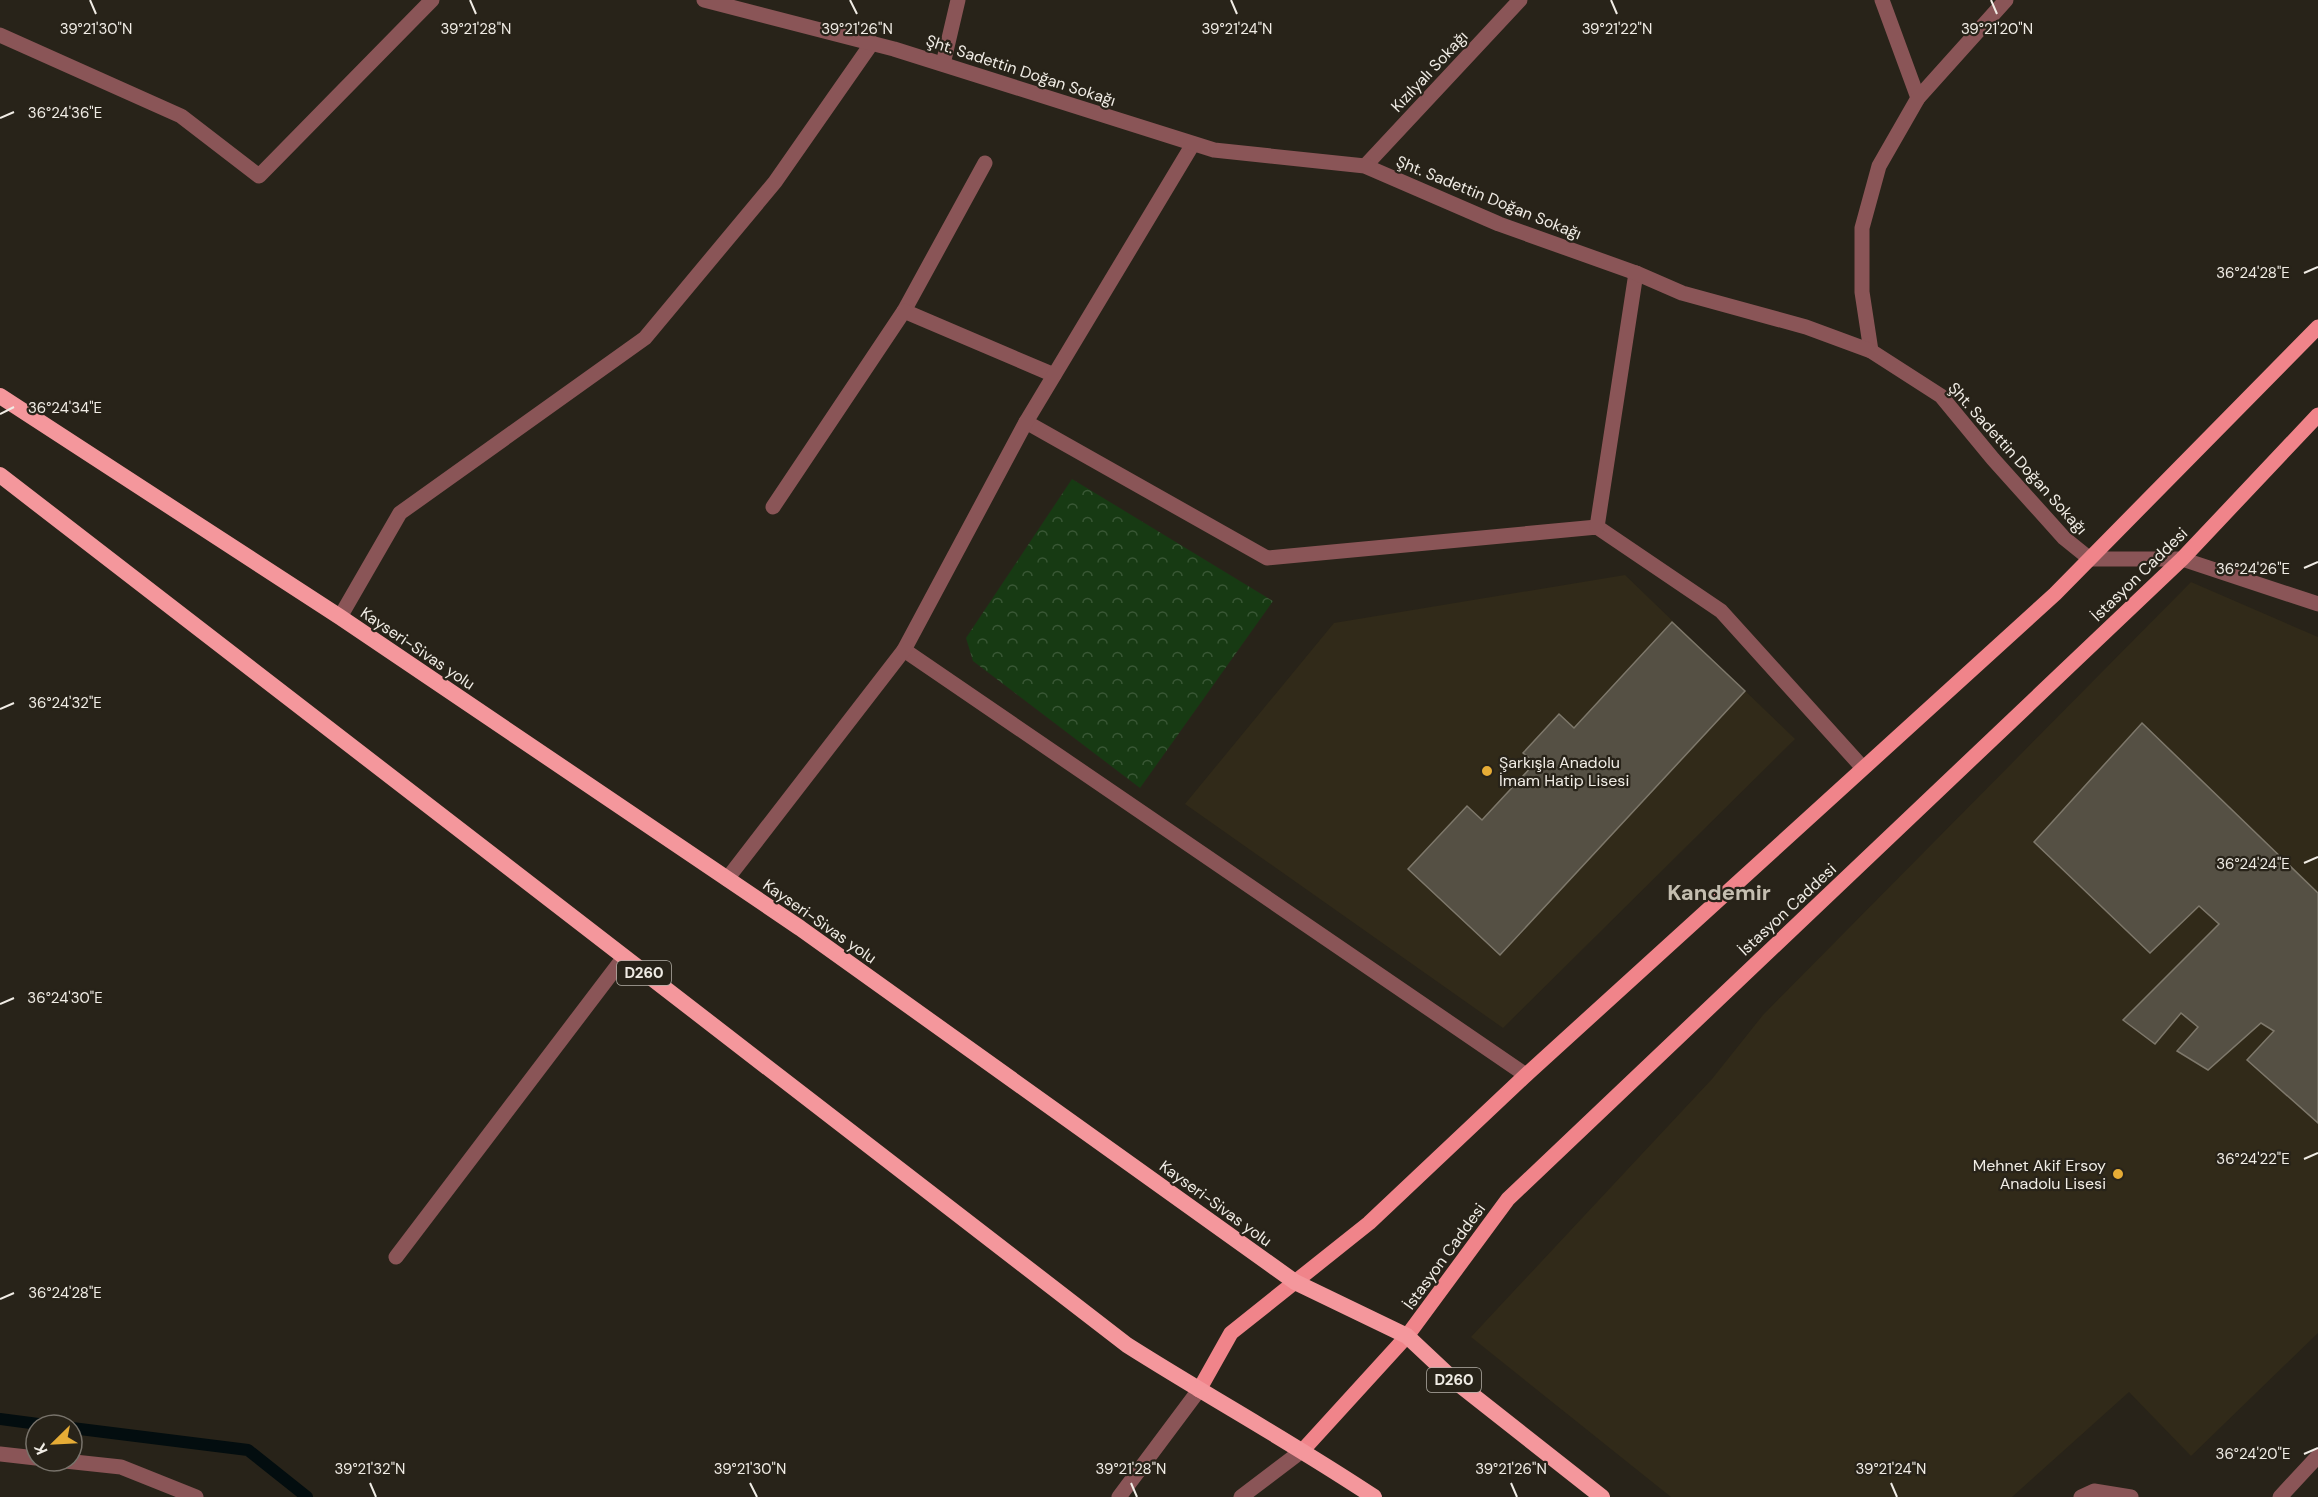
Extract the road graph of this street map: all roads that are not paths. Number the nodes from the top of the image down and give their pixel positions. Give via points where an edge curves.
1 (432, 0) edge
2 (704, 0) edge
3 (958, 0) edge
4 (1520, 0) edge
5 (1882, 0) edge
6 (2006, 0) edge
7 (0, 35) edge
8 (872, 43) junction
9 (943, 64) junction
10 (1918, 98) junction
11 (1193, 144) junction
12 (985, 163) dead end
13 (1365, 166) junction
14 (1636, 273) junction
15 (904, 311) junction
16 (2318, 327) edge
17 (1872, 351) junction
18 (1054, 375) junction
19 (0, 396) edge
20 (2318, 415) edge
21 (1026, 422) junction
22 (0, 475) edge
23 (772, 507) dead end
24 (1597, 527) junction
25 (2090, 558) junction
26 (2182, 559) junction
27 (2318, 604) edge
28 (340, 617) junction
29 (904, 650) junction
30 (1863, 768) junction
31 (727, 879) junction
32 (624, 957) junction
33 (1526, 1076) junction
34 (396, 1257) dead end
35 (1295, 1282) junction
36 (1407, 1336) junction
37 (1199, 1390) junction
38 (1303, 1450) junction
39 (0, 1454) edge
40 (2318, 1456) edge
41 (24, 1457) edge
42 (84, 1463) edge
43 (196, 1497) edge
44 (1119, 1497) edge
45 (1241, 1497) edge
46 (1374, 1497) edge
47 (1602, 1497) edge
48 (2081, 1497) edge
49 (2131, 1497) edge
50 (2280, 1497) edge

1 - 7 street via 260,176 181,116
2 - 8 street, Şht. Sadettin Doğan Sokağı
3 - 9 street
4 - 13 street, Kızılyalı Sokağı
5 - 10 street
6 - 10 street
8 - 9 street, Şht. Sadettin Doğan Sokağı
8 - 28 street via 775,182 645,338 400,513
9 - 11 street, Şht. Sadettin Doğan Sokağı
10 - 17 street via 1879,166 1862,228 1862,292
11 - 13 street, Şht. Sadettin Doğan Sokağı via 1214,150
11 - 18 street
12 - 15 street
13 - 14 street, Şht. Sadettin Doğan Sokağı via 1499,224
14 - 17 street, Şht. Sadettin Doğan Sokağı via 1682,292 1806,327
14 - 24 street
15 - 18 street
15 - 23 street
16 - 25 main road
17 - 25 street, Şht. Sadettin Doğan Sokağı via 1941,396 2064,538
18 - 21 street
19 - 28 highway, Kayseri-Sivas yolu / D260
20 - 26 main road, İstasyon Caddesi
21 - 24 street via 1267,558
21 - 29 street
22 - 32 highway, D260
24 - 30 street via 1721,611
25 - 26 street, Şht. Sadettin Doğan Sokağı
25 - 30 main road
26 - 27 street, Şht. Sadettin Doğan Sokağı
26 - 36 main road, İstasyon Caddesi via 1508,1199
28 - 31 highway, Kayseri-Sivas yolu / D260
29 - 31 street
29 - 33 street
30 - 33 main road
31 - 35 highway, Kayseri-Sivas yolu / D260
32 - 34 street
32 - 37 highway, D260 via 1127,1345
33 - 35 main road via 1369,1223
35 - 36 highway, Kayseri-Sivas yolu / D260
35 - 37 main road via 1231,1333
36 - 38 main road, İstasyon Caddesi
36 - 47 highway, Kayseri-Sivas yolu / D260 via 1456,1382
37 - 38 highway, D260
37 - 44 street
38 - 45 street
38 - 46 highway, D260
39 - 41 street
40 - 50 street
42 - 43 street via 121,1467
48 - 49 street via 2094,1491

